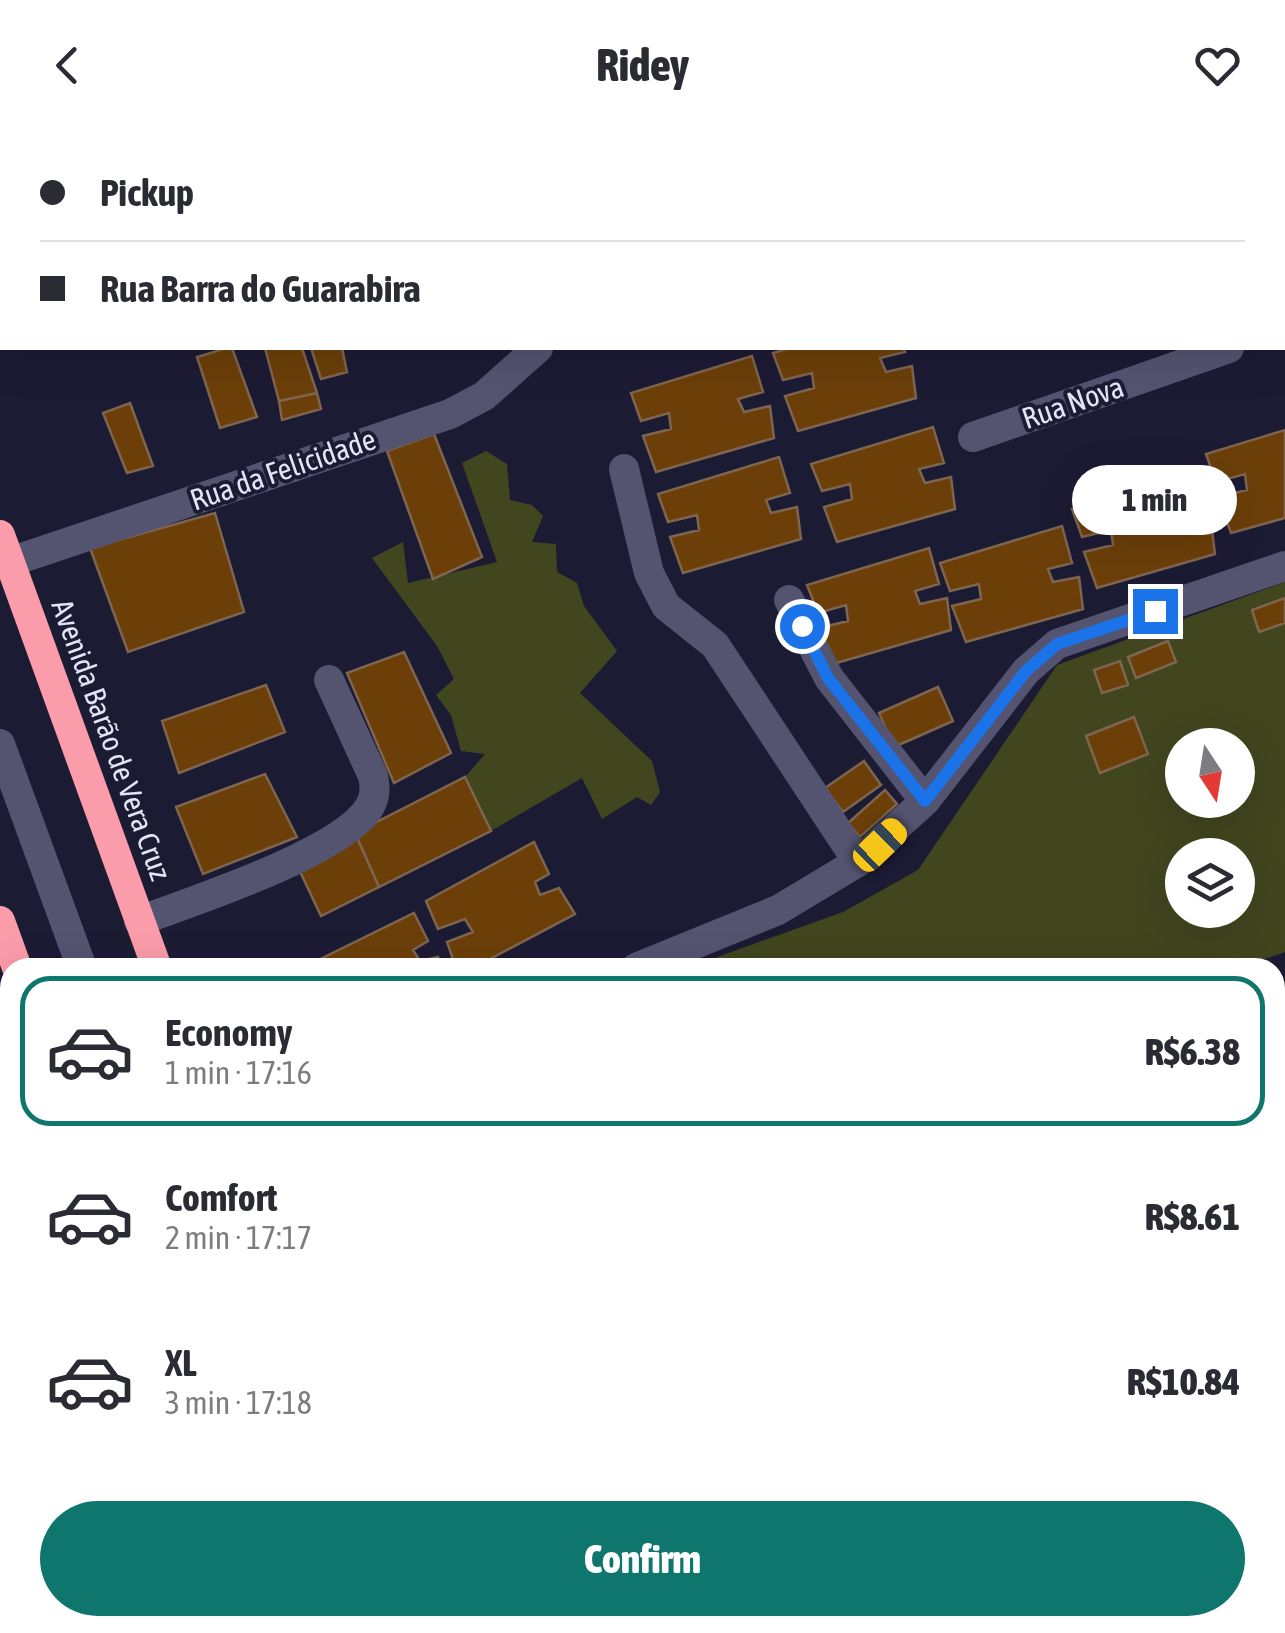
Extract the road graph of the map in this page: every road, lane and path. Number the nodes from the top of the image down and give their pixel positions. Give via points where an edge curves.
1 (536, 350) edge
2 (1223, 350) edge
3 (973, 437) dead end
4 (624, 469) dead end
5 (5, 549) edge
6 (1285, 566) edge
7 (789, 600) dead end
8 (328, 680) dead end
9 (0, 744) edge
10 (925, 801) junction
11 (858, 862) junction
12 (139, 921) junction
13 (0, 922) edge
14 (13, 958) edge
15 (78, 958) edge
16 (153, 958) edge
17 (660, 958) edge

1 - 5 street, Rua da Felicidade via 484,396 450,414
2 - 3 street, Rua Nova
4 - 11 street via 649,572 666,606 715,644
5 - 12 highway, Avenida Barão de Vera Cruz
6 - 10 street via 1057,644 1026,671
7 - 10 street via 828,678
8 - 12 street via 373,776 369,808 304,854
9 - 15 street
10 - 11 street
11 - 17 street via 778,910
12 - 16 highway, Avenida Barão de Vera Cruz
13 - 14 highway

